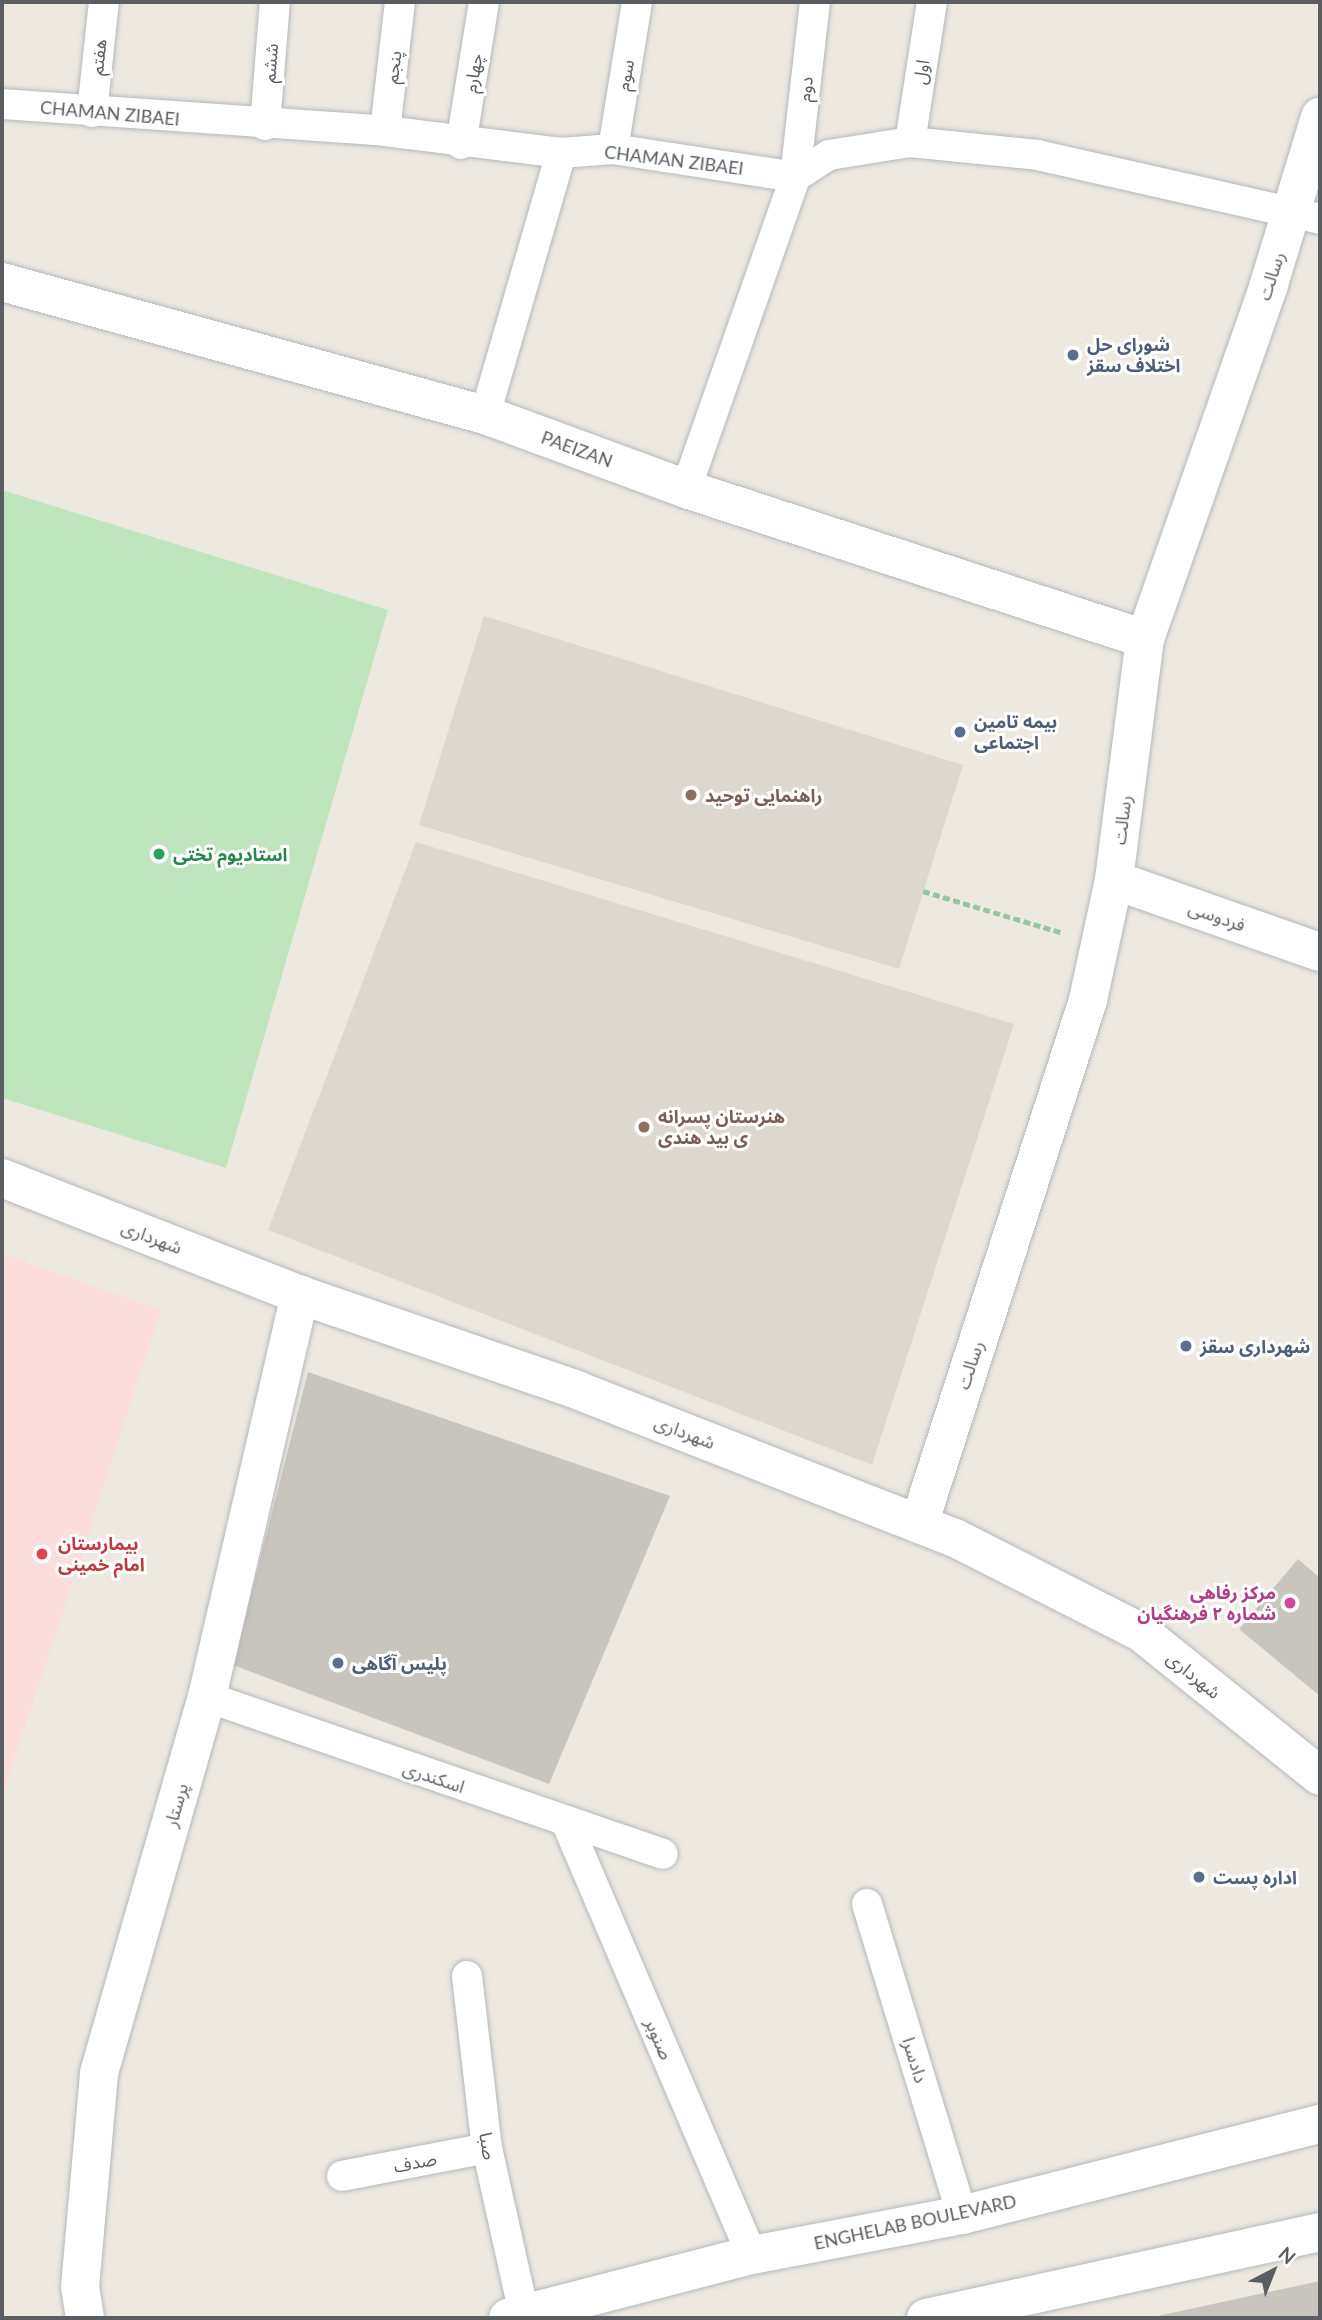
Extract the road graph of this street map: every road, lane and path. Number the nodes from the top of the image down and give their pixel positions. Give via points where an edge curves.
1 (104, 2) edge
2 (275, 2) edge
3 (400, 2) edge
4 (484, 2) edge
5 (638, 2) edge
6 (815, 2) edge
7 (932, 2) edge
8 (2, 104) edge
9 (92, 112) junction
10 (1320, 117) edge
11 (265, 125) junction
12 (385, 131) junction
13 (910, 142) junction
14 (461, 144) junction
15 (612, 149) junction
16 (561, 153) junction
17 (795, 177) junction
18 (1306, 217) edge
19 (2, 282) edge
20 (485, 415) junction
21 (687, 489) junction
22 (1145, 639) junction
23 (1114, 880) junction
24 (923, 891) dead end
25 (1100, 945) junction
26 (1320, 952) edge
27 (2, 1178) edge
28 (300, 1295) junction
29 (919, 1524) junction
30 (207, 1697) junction
31 (1320, 1776) edge
32 (567, 1824) junction
33 (663, 1854) dead end
34 (867, 1904) dead end
35 (467, 1976) dead end
36 (1320, 2124) edge
37 (487, 2148) junction
38 (342, 2176) dead end
39 (962, 2216) junction
40 (1320, 2232) edge
41 (752, 2255) junction
42 (516, 2316) edge
43 (85, 2318) edge
44 (926, 2318) edge

1 - 9 street, هفتم
2 - 11 street, ششم
3 - 12 street, پنجم
4 - 14 street, چهارم
5 - 15 street, سوم
6 - 17 street, دوم
7 - 13 street, اول
8 - 9 street, CHAMAN ZIBAEI
9 - 11 street, CHAMAN ZIBAEI
10 - 18 street, رسالت
11 - 12 street, CHAMAN ZIBAEI
12 - 14 street, CHAMAN ZIBAEI
13 - 17 street via 829,155
13 - 18 street via 1037,155
14 - 16 street, CHAMAN ZIBAEI
15 - 16 street, CHAMAN ZIBAEI
15 - 17 street, CHAMAN ZIBAEI
16 - 20 street
17 - 21 street, دوم
18 - 22 street, رسالت
19 - 20 street, PAEIZAN
20 - 21 street, PAEIZAN
21 - 22 street, PAEIZAN
22 - 23 street, رسالت
23 - 25 street, رسالت
23 - 26 street, فردوسی
24 - 25 path
25 - 29 street, رسالت via 1088,1000
27 - 28 street, شهرداری
28 - 29 street, شهرداری via 577,1390
28 - 30 street, پرستار
29 - 31 street, شهرداری via 1142,1633
30 - 32 street, اسکندری
30 - 43 street, پرستار via 99,2073 80,2287
32 - 33 street, اسکندری
32 - 41 street, صنوبر
34 - 39 street, دادسرا
35 - 37 street, صبا
36 - 39 street, ENGHELAB BOULEVARD
37 - 38 street, صدف
37 - 42 street, صبا
39 - 41 street, ENGHELAB BOULEVARD
40 - 44 street
41 - 42 street, ENGHELAB BOULEVARD

